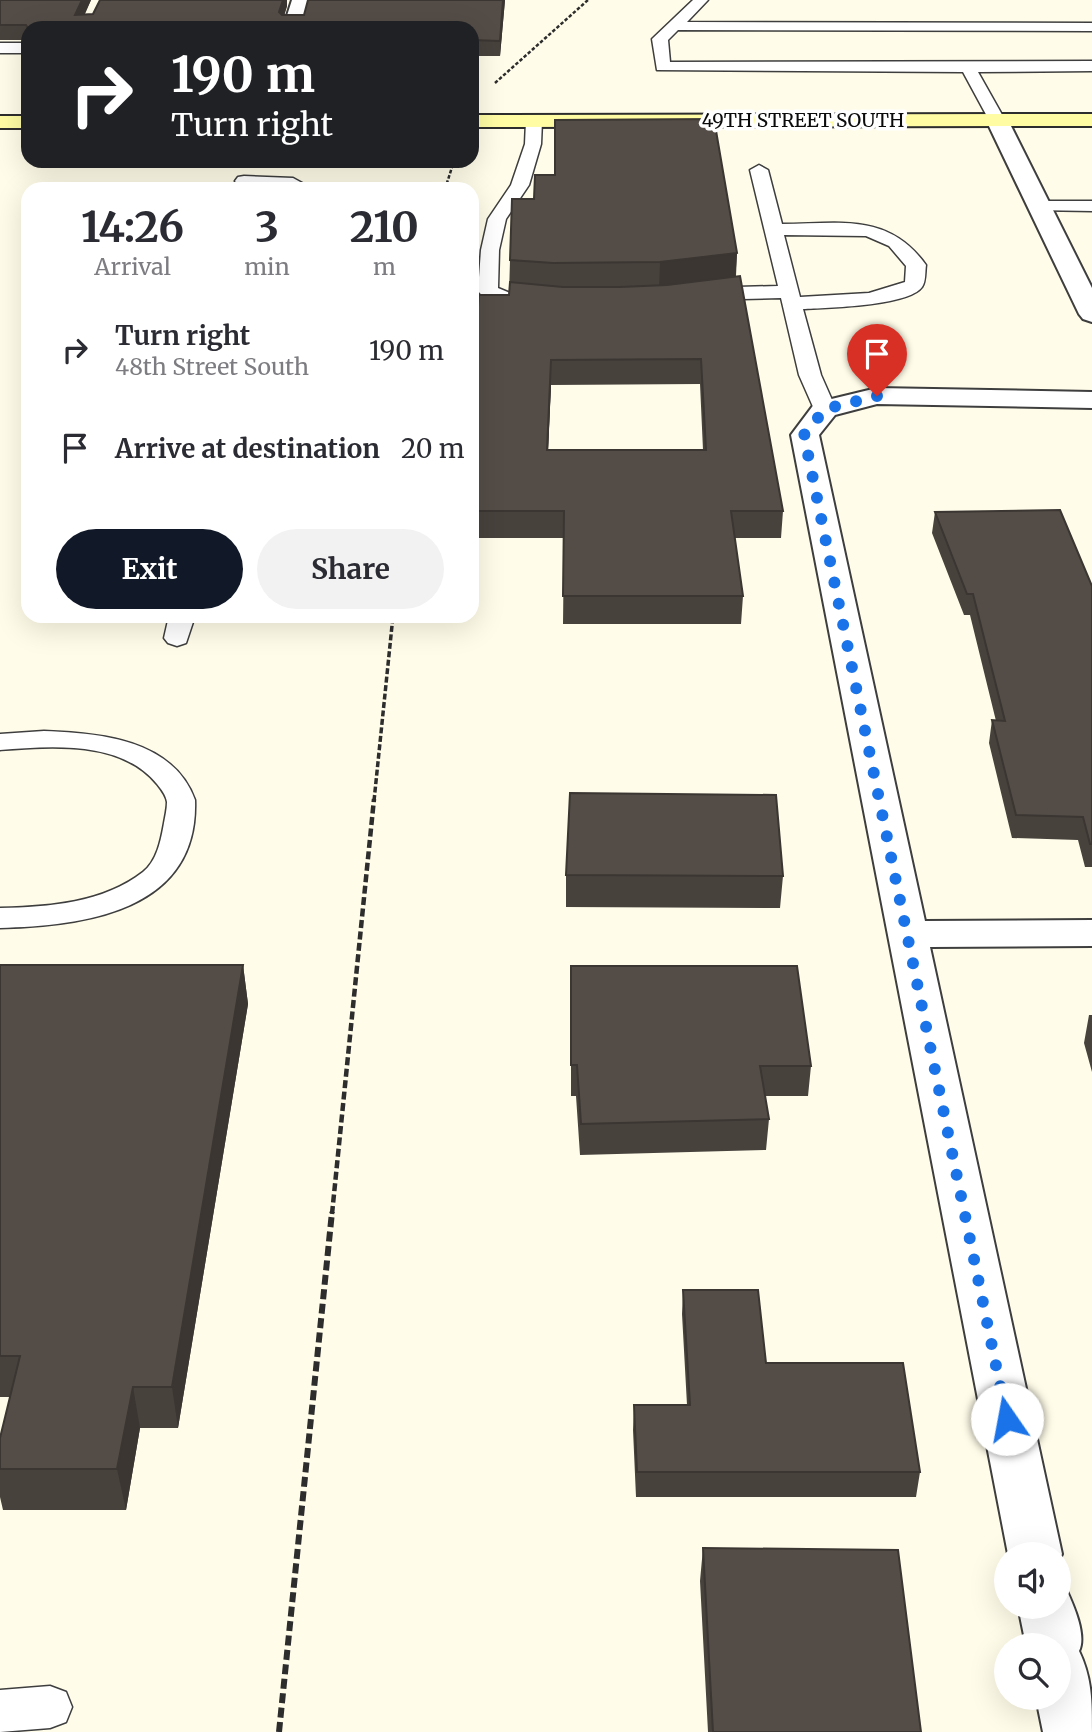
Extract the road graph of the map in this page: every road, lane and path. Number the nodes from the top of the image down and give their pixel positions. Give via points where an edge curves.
1 (301, 0) edge
2 (588, 0) edge
3 (701, 0) edge
4 (295, 21) edge
5 (674, 26) junction
6 (1092, 27) edge
7 (0, 48) edge
8 (21, 48) edge
9 (1092, 66) edge
10 (968, 67) junction
11 (490, 92) dead end
12 (997, 120) junction
13 (1092, 120) edge
14 (479, 121) edge
15 (534, 121) junction
16 (0, 122) edge
17 (21, 122) edge
18 (759, 170) dead end
19 (1040, 206) junction
20 (1092, 206) edge
21 (774, 229) junction
22 (681, 297) edge
23 (791, 297) junction
24 (553, 302) edge
25 (1092, 314) edge
26 (1092, 400) edge
27 (825, 409) junction
28 (392, 623) edge
29 (0, 742) edge
30 (0, 918) edge
31 (1092, 933) edge
32 (906, 934) junction
33 (1033, 1542) edge
34 (50, 1707) dead end
35 (1067, 1710) edge
36 (0, 1711) edge
37 (279, 1732) edge
38 (1072, 1732) edge

1 - 4 street
2 - 11 path via 527,51
3 - 5 lane
5 - 6 lane
5 - 10 lane via 660,39 663,66
7 - 8 lane
9 - 10 lane
10 - 12 lane
12 - 13 main road, 49TH STREET SOUTH
12 - 15 main road, 49TH STREET SOUTH
12 - 19 street
14 - 15 main road, 49TH STREET SOUTH
15 - 24 lane via 533,144 520,186 497,219 488,291 507,299
16 - 17 main road
18 - 21 lane
19 - 20 lane
19 - 25 street
21 - 23 lane
21 - 23 lane via 869,230 896,242 916,265 914,285 888,297 858,302
22 - 23 lane via 722,292
23 - 27 lane via 810,374
26 - 27 street via 877,396
27 - 32 street via 804,435
28 - 37 path
29 - 30 lane via 83,739 132,753 165,772 181,800 177,834 166,867 153,879 82,910 40,918
31 - 32 street
32 - 33 street
34 - 36 lane
35 - 38 street

